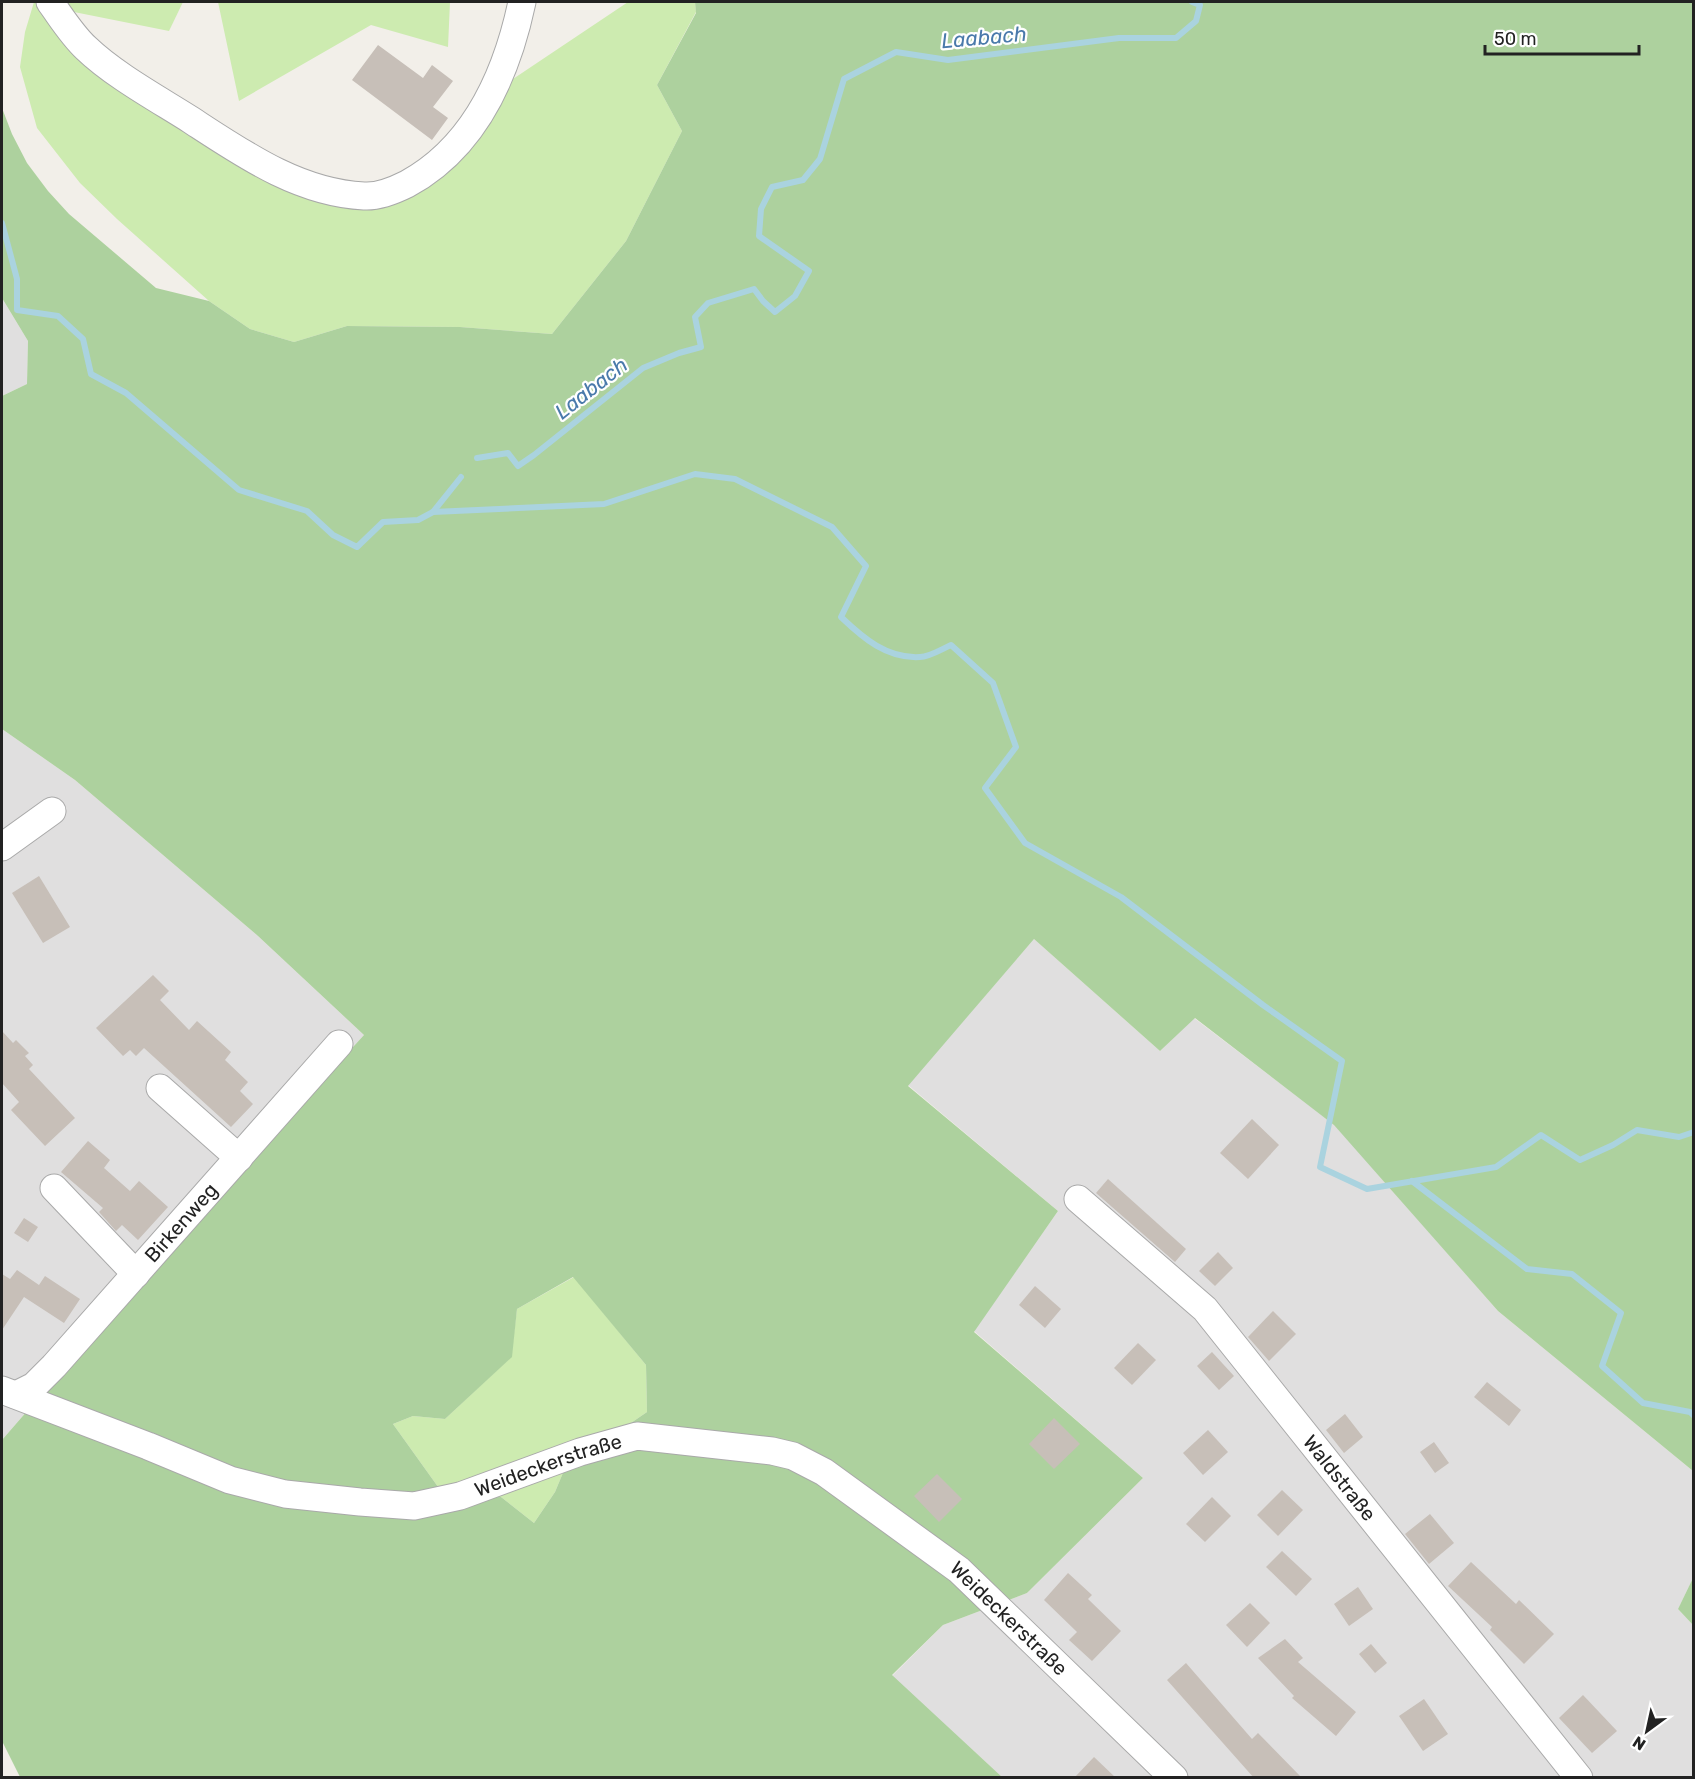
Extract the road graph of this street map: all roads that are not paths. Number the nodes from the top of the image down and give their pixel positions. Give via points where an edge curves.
1 (50, 2) edge
2 (522, 2) edge
3 (52, 811) dead end
4 (2, 847) edge
5 (339, 1044) dead end
6 (160, 1088) dead end
7 (239, 1158) junction
8 (54, 1188) dead end
9 (1078, 1200) dead end
10 (136, 1274) junction
11 (9, 1393) edge
12 (1568, 1774) edge
13 (1174, 1778) edge

1 - 2 street via 86,48 249,158 303,183 367,196 396,189 418,177 462,137 484,109 503,68
3 - 4 street
5 - 7 street, Birkenweg
6 - 7 street
7 - 10 street, Birkenweg
8 - 10 street
9 - 12 street, Waldstraße via 1205,1309
10 - 11 street, Birkenweg via 34,1386
11 - 13 street, Weideckerstraße via 230,1480 285,1494 360,1502 414,1506 460,1496 580,1452 637,1436 772,1450 793,1456 824,1472 959,1570

